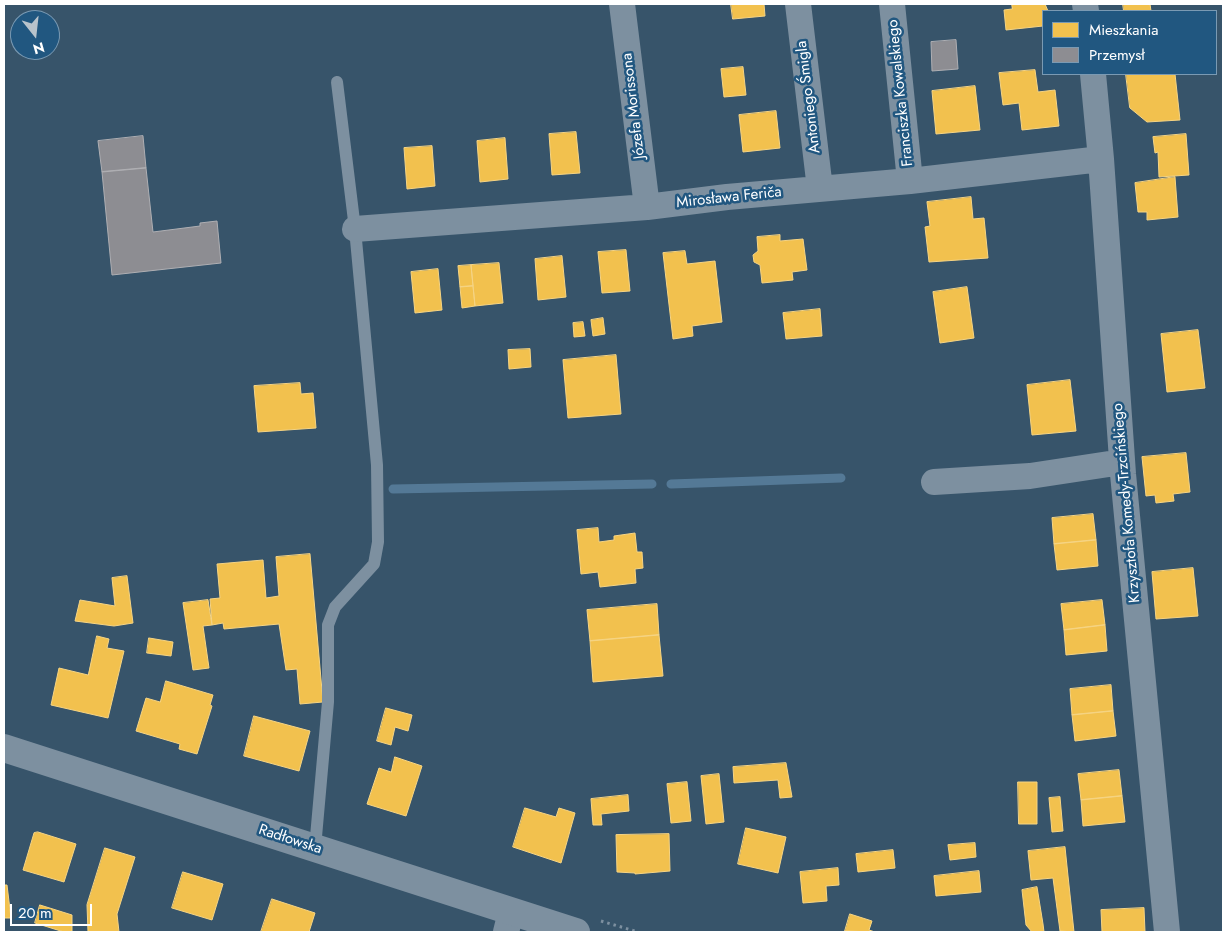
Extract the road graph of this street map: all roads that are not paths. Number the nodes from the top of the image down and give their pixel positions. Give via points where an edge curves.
1 (622, 4) edge
2 (798, 4) edge
3 (892, 4) edge
4 (1092, 75) edge
5 (337, 82) dead end
6 (1101, 158) junction
7 (910, 181) junction
8 (820, 190) junction
9 (646, 207) junction
10 (355, 229) junction
11 (1122, 462) junction
12 (934, 482) dead end
13 (4, 748) edge
14 (315, 848) junction
15 (509, 922) edge
16 (576, 932) edge
17 (1167, 932) edge

1 - 9 street, Józefa Morissona
2 - 8 street, Antoniego Śmigla
3 - 7 street, Franciszka Kowalskiego
4 - 6 street, Krzysztofa Komedy-Trzcińskiego
5 - 10 lane
6 - 7 street, Mirosława Feriča
6 - 11 street, Krzysztofa Komedy-Trzcińskiego
7 - 8 street, Mirosława Feriča
8 - 9 street, Mirosława Feriča
9 - 10 street, Mirosława Feriča
10 - 14 lane via 377,465 378,542 374,564 335,607 328,625 328,702
11 - 12 street via 1030,476
11 - 17 street, Krzysztofa Komedy-Trzcińskiego
13 - 14 street, Radłowska
14 - 15 street, Radłowska
15 - 16 street, Radłowska

